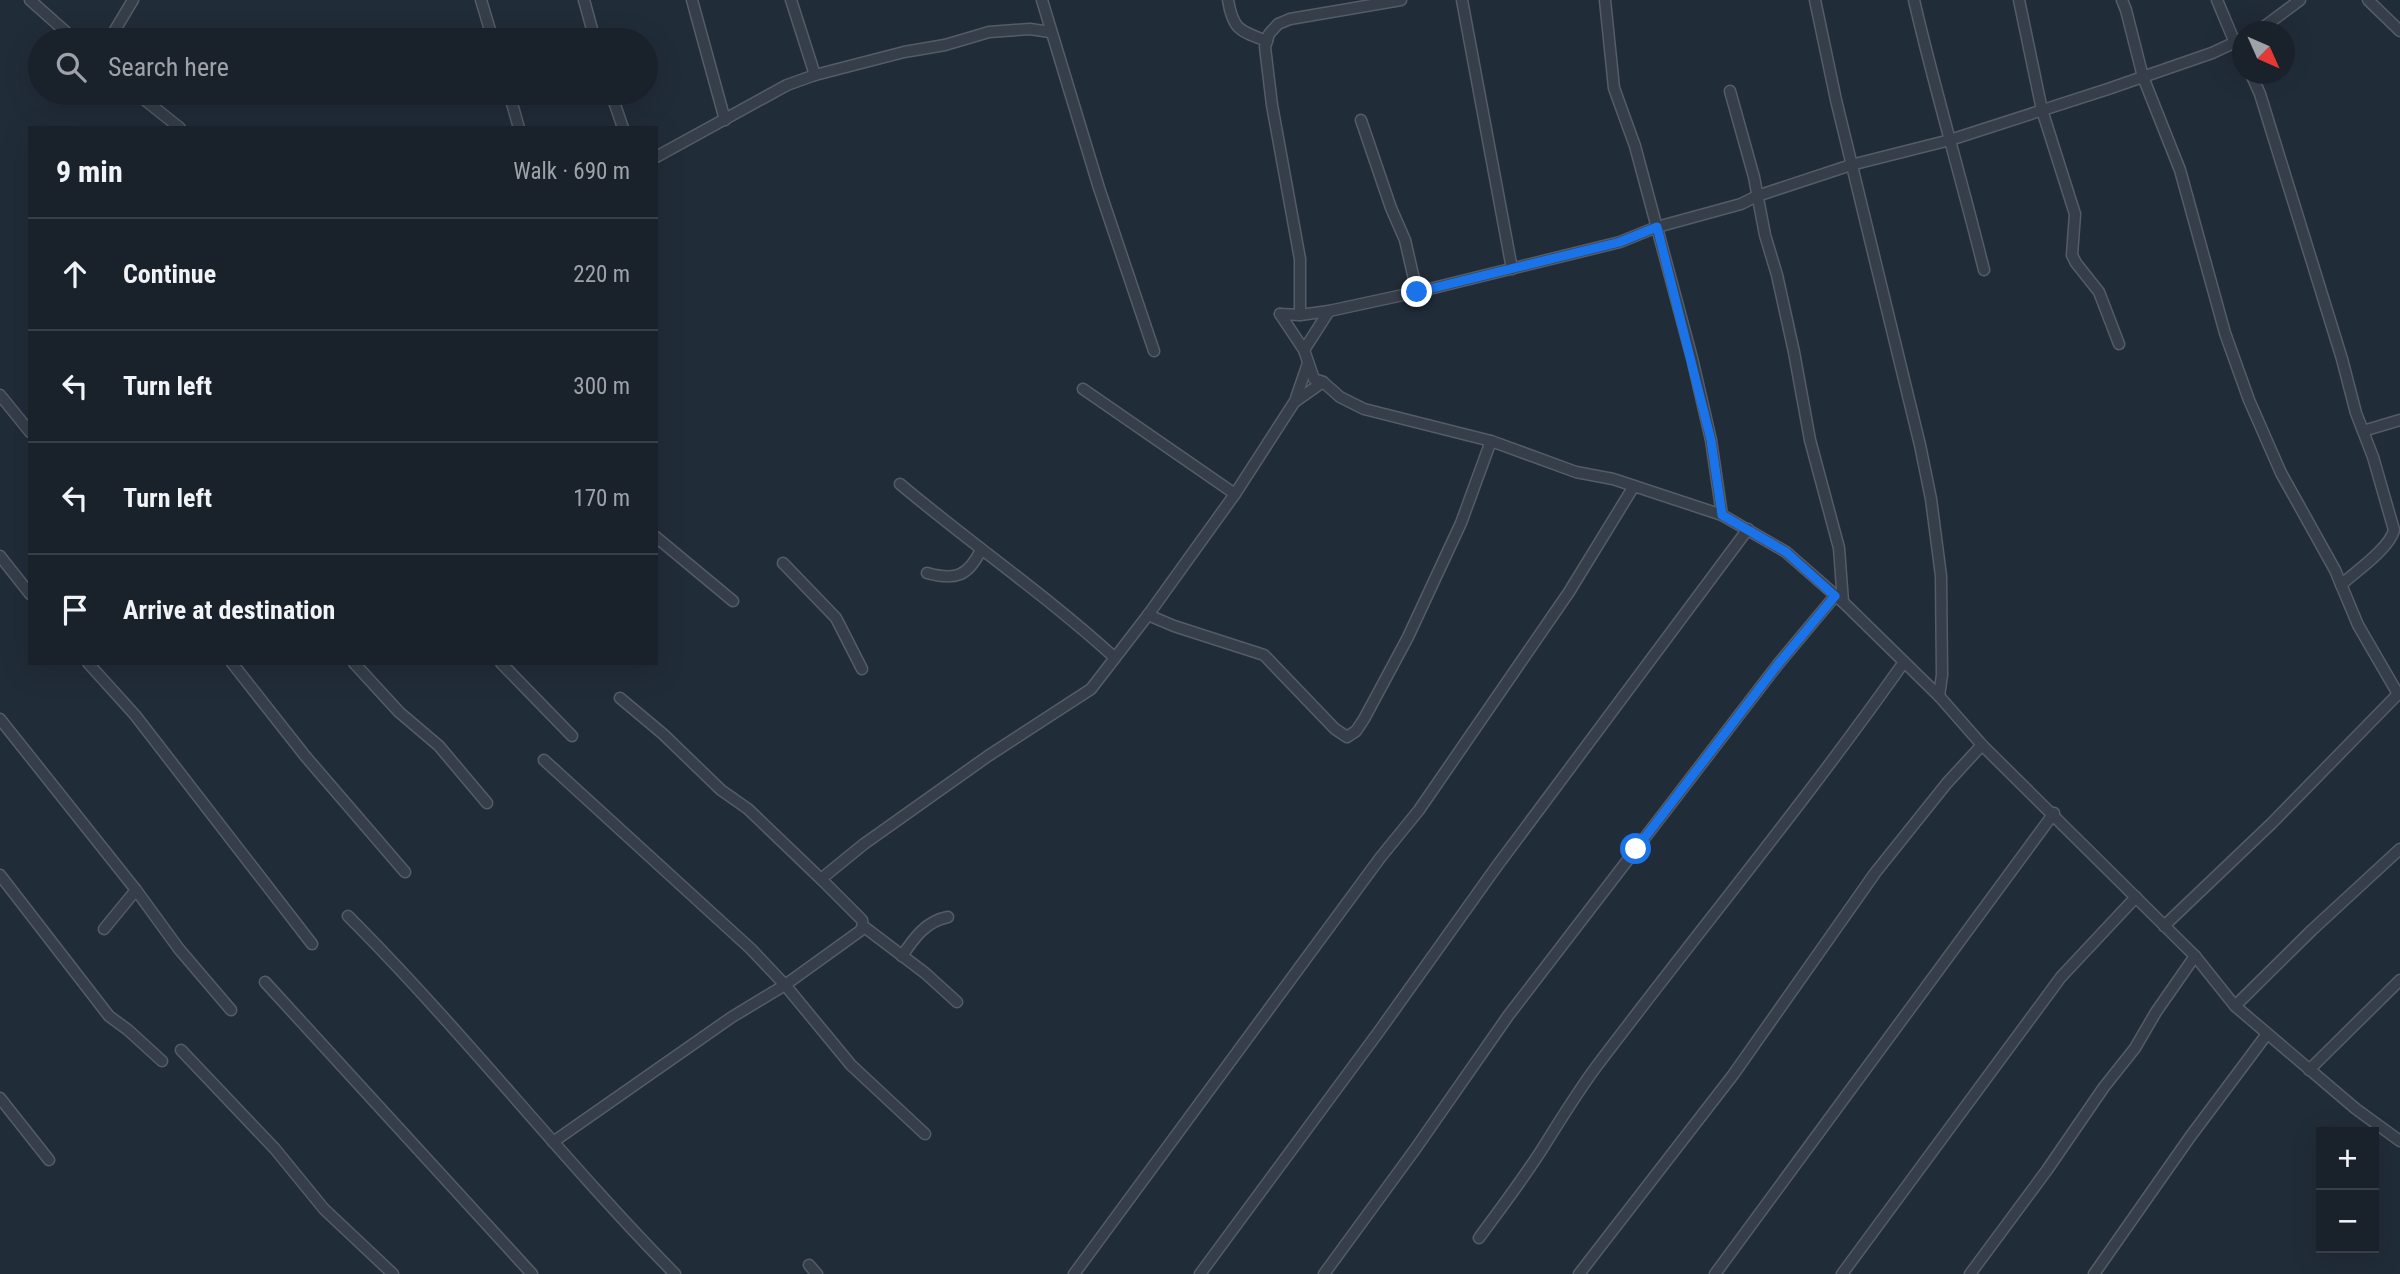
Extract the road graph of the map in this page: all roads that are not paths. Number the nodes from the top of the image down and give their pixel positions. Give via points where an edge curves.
1 (30, 0) edge
2 (133, 0) edge
3 (481, 0) edge
4 (584, 0) edge
5 (692, 0) edge
6 (791, 0) edge
7 (1042, 0) edge
8 (1228, 0) edge
9 (1401, 0) edge
10 (1462, 0) edge
11 (1605, 0) edge
12 (1815, 0) edge
13 (1914, 0) edge
14 (2019, 0) edge
15 (2122, 0) edge
16 (2217, 0) edge
17 (2300, 0) edge
18 (2368, 0) edge
19 (2272, 21) edge
20 (62, 28) edge
21 (116, 28) edge
22 (489, 28) edge
23 (592, 28) edge
24 (2232, 28) edge
25 (2400, 31) edge
26 (1050, 32) junction
27 (1267, 41) junction
28 (2232, 44) edge
29 (815, 75) junction
30 (2143, 77) junction
31 (2256, 84) edge
32 (1730, 91) dead end
33 (151, 105) edge
34 (512, 105) edge
35 (615, 105) edge
36 (2042, 110) junction
37 (725, 120) junction
38 (1361, 120) dead end
39 (177, 126) edge
40 (518, 126) edge
41 (622, 126) edge
42 (1950, 140) junction
43 (658, 156) edge
44 (1851, 165) junction
45 (1757, 195) junction
46 (1657, 227) junction
47 (1513, 269) junction
48 (1984, 270) dead end
49 (1417, 292) junction
50 (1329, 311) junction
51 (1300, 315) junction
52 (2119, 344) dead end
53 (1304, 350) junction
54 (1154, 351) dead end
55 (1308, 363) junction
56 (1323, 382) junction
57 (1083, 389) dead end
58 (0, 395) edge
59 (1295, 401) junction
60 (2400, 420) edge
61 (28, 430) edge
62 (2363, 431) junction
63 (1491, 441) junction
64 (900, 484) dead end
65 (1634, 486) junction
66 (1235, 494) junction
67 (1722, 515) junction
68 (1748, 529) junction
69 (658, 539) edge
70 (981, 550) junction
71 (0, 556) edge
72 (783, 563) dead end
73 (927, 573) dead end
74 (2341, 585) junction
75 (28, 591) edge
76 (1839, 599) junction
77 (733, 601) dead end
78 (1148, 615) junction
79 (1114, 657) junction
80 (1904, 662) junction
81 (90, 665) edge
82 (234, 665) edge
83 (356, 665) edge
84 (503, 665) edge
85 (862, 669) dead end
86 (2399, 693) edge
87 (1939, 695) junction
88 (620, 698) dead end
89 (0, 719) edge
90 (572, 736) dead end
91 (1982, 745) junction
92 (544, 760) dead end
93 (487, 803) dead end
94 (2054, 813) junction
95 (2400, 849) edge
96 (405, 872) dead end
97 (0, 875) edge
98 (821, 878) junction
99 (135, 890) junction
100 (2136, 897) junction
101 (348, 916) dead end
102 (948, 917) dead end
103 (863, 926) junction
104 (2164, 926) junction
105 (104, 929) dead end
106 (312, 944) dead end
107 (902, 956) junction
108 (2195, 956) junction
109 (2400, 980) edge
110 (265, 982) dead end
111 (785, 985) junction
112 (957, 1002) dead end
113 (2235, 1006) junction
114 (231, 1010) dead end
115 (2267, 1034) junction
116 (181, 1050) dead end
117 (162, 1061) dead end
118 (2309, 1070) junction
119 (0, 1098) edge
120 (925, 1134) dead end
121 (2397, 1136) edge
122 (553, 1142) junction
123 (48, 1160) dead end
124 (1479, 1238) dead end
125 (809, 1265) dead end
126 (393, 1274) edge
127 (532, 1274) edge
128 (675, 1274) edge
129 (817, 1274) edge
130 (1074, 1274) edge
131 (1200, 1274) edge
132 (1324, 1274) edge
133 (1579, 1274) edge
134 (1715, 1274) edge
135 (1842, 1274) edge
136 (1970, 1274) edge
137 (2094, 1274) edge

1 - 20 street
2 - 21 street
3 - 22 street
4 - 23 street
5 - 37 street
6 - 29 street
7 - 26 street
8 - 27 street via 1235,26
9 - 27 street via 1290,19 1278,24
10 - 47 street
11 - 46 street via 1614,88
12 - 44 street
13 - 42 street
14 - 36 street
15 - 30 street
16 - 24 street
17 - 19 street
18 - 25 street
26 - 29 street via 989,32
26 - 54 street
27 - 51 street via 1272,105 1300,259
28 - 30 street
29 - 37 street
30 - 36 street
30 - 74 street via 2180,170 2249,400 2281,473
31 - 62 street
32 - 45 street
33 - 39 street
34 - 40 street
35 - 41 street
36 - 42 street
36 - 52 street via 2076,215 2072,255 2098,292
37 - 43 street
38 - 49 street via 1405,240
42 - 44 street
42 - 48 street
44 - 45 street
44 - 87 street via 1931,499 1941,576
45 - 46 street via 1741,204
45 - 76 street via 1810,440 1839,548
46 - 47 street via 1620,242
46 - 67 street via 1711,440
47 - 49 street
49 - 50 street
50 - 51 street
50 - 53 street
51 - 53 street via 1280,314
53 - 55 street
55 - 56 street via 1314,379
55 - 59 street
56 - 59 street
56 - 63 street via 1364,410
57 - 66 street
58 - 61 street
59 - 66 street
60 - 62 street
62 - 74 street via 2394,530 2384,546
63 - 65 street via 1576,472
63 - 78 street via 1461,523 1408,637 1364,719 1347,737 1265,654
64 - 70 street
65 - 67 street
65 - 130 street via 1569,592 1419,810
66 - 78 street
67 - 68 street
68 - 76 street via 1800,563
68 - 131 street
69 - 77 street
70 - 73 street via 962,574 941,577
70 - 79 street
71 - 75 street
72 - 85 street via 836,618
74 - 86 street via 2358,625
76 - 80 street
76 - 132 street via 1779,663 1508,1016
78 - 79 street
79 - 98 street via 1091,689 988,756
80 - 87 street
80 - 124 street via 1783,827 1594,1069
81 - 106 street via 135,715
82 - 96 street
83 - 93 street via 399,712 439,746
84 - 90 street
86 - 104 street
87 - 91 street
88 - 98 street
89 - 99 street
91 - 94 street
91 - 133 street via 1875,873 1733,1075
92 - 111 street
94 - 100 street
94 - 134 street
95 - 113 street
97 - 117 street via 109,1016
98 - 103 street
99 - 105 street
99 - 114 street
100 - 104 street
100 - 135 street via 2061,977
101 - 122 street
102 - 107 street via 935,919
103 - 107 street
103 - 111 street
104 - 108 street
107 - 112 street
108 - 113 street
108 - 136 street via 2135,1048
109 - 118 street
110 - 127 street
111 - 120 street via 852,1065
111 - 122 street
113 - 115 street
115 - 118 street
115 - 137 street
116 - 126 street via 275,1149 324,1209
118 - 121 street
119 - 123 street
122 - 128 street
125 - 129 street

